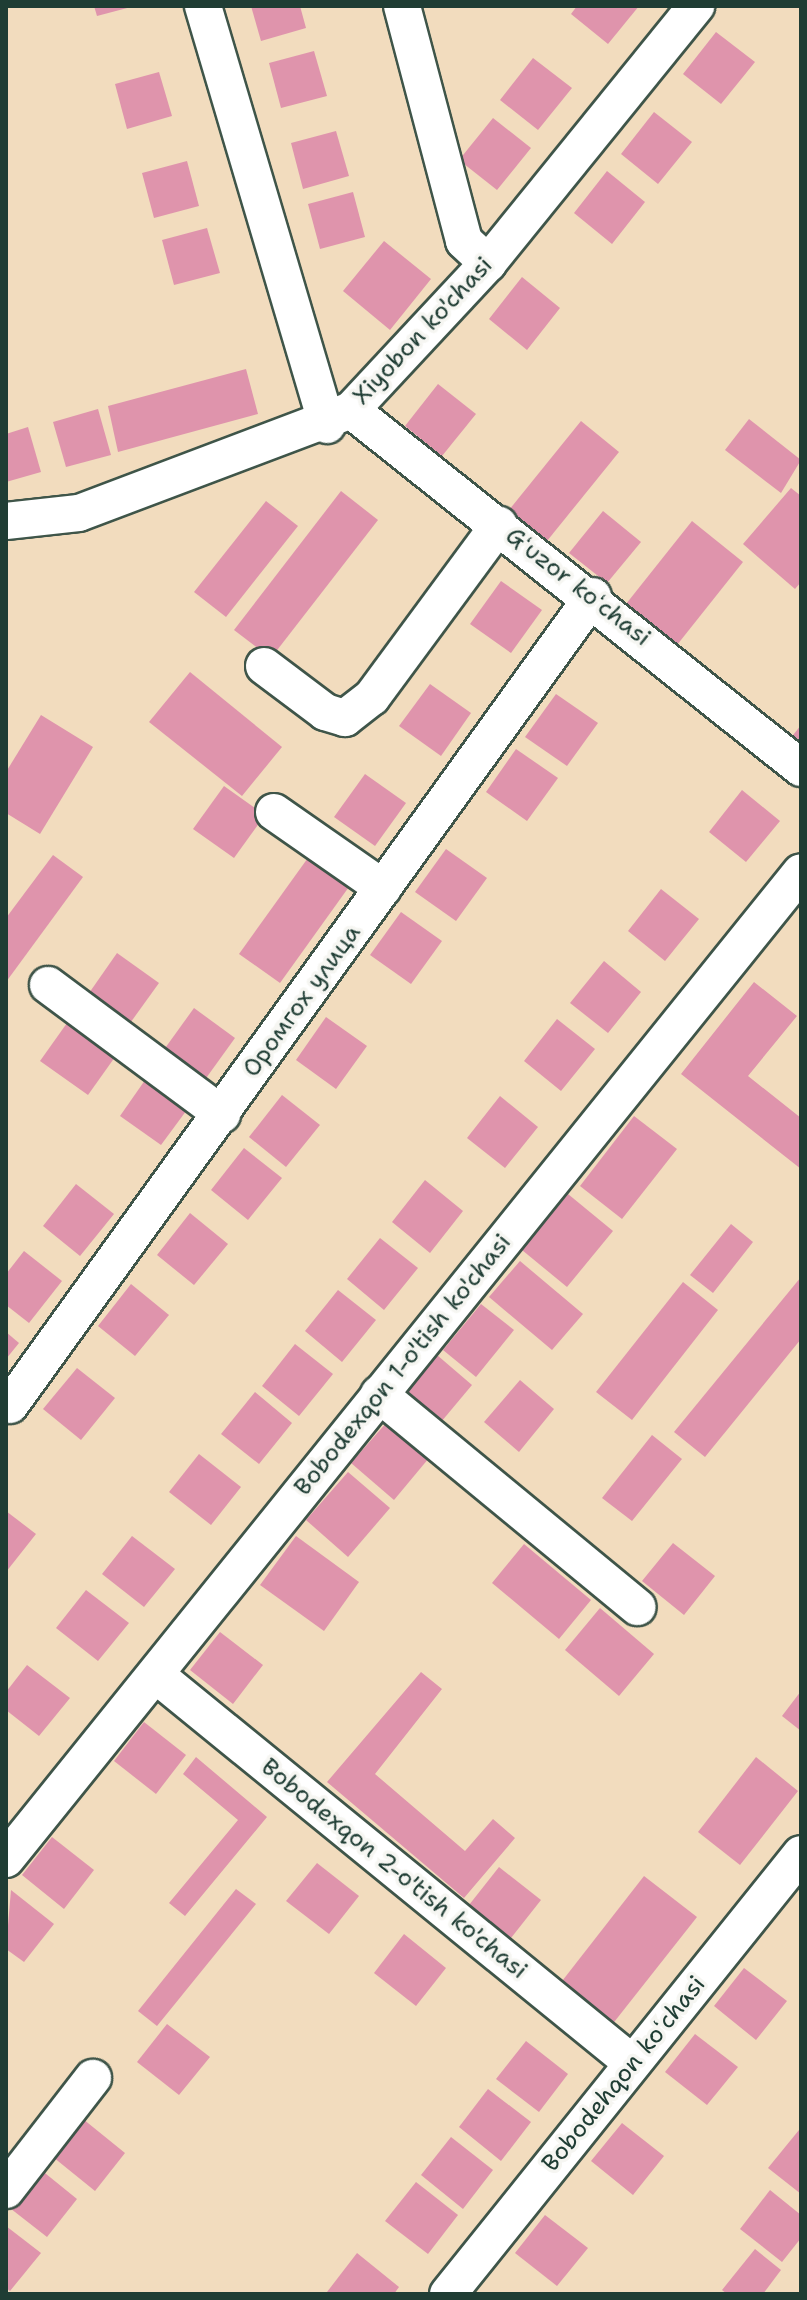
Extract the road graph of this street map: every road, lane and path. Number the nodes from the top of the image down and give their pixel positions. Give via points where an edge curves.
1 (203, 6) edge
2 (402, 6) edge
3 (696, 6) edge
4 (488, 263) junction
5 (339, 417) junction
6 (6, 521) edge
7 (499, 525) junction
8 (593, 596) junction
9 (264, 666) dead end
10 (801, 768) edge
11 (274, 812) dead end
12 (801, 872) edge
13 (383, 888) junction
14 (48, 985) dead end
15 (222, 1114) junction
16 (379, 1394) junction
17 (10, 1405) dead end
18 (637, 1607) dead end
19 (156, 1675) junction
20 (801, 1854) edge
21 (6, 1859) edge
22 (632, 2063) junction
23 (93, 2078) dead end
24 (6, 2190) edge
25 (448, 2294) edge

1 - 5 street
2 - 4 street via 464,241
3 - 4 street, Xiyobon ko'chasi
4 - 5 street, Xiyobon ko'chasi
5 - 6 street, Xiyobon ko'chasi via 79,513
5 - 7 street, Gʻuzor koʻchasi
7 - 8 street, Gʻuzor koʻchasi
7 - 9 street via 372,697 345,718 325,712
8 - 10 street, Gʻuzor koʻchasi
8 - 13 street, Оромгох улица
11 - 13 street
12 - 16 street, Bobodexqon 1-o'tish ko'chasi
13 - 15 street, Оромгох улица
14 - 15 street
15 - 17 street, Оромгох улица
16 - 18 street
16 - 19 street, Bobodexqon 1-o'tish ko'chasi
19 - 21 street, Bobodexqon 1-o'tish ko'chasi
19 - 22 street, Bobodexqon 2-o'tish ko'chasi
20 - 22 street, Bobodehqon koʻchasi
22 - 25 street, Bobodehqon koʻchasi
23 - 24 street

